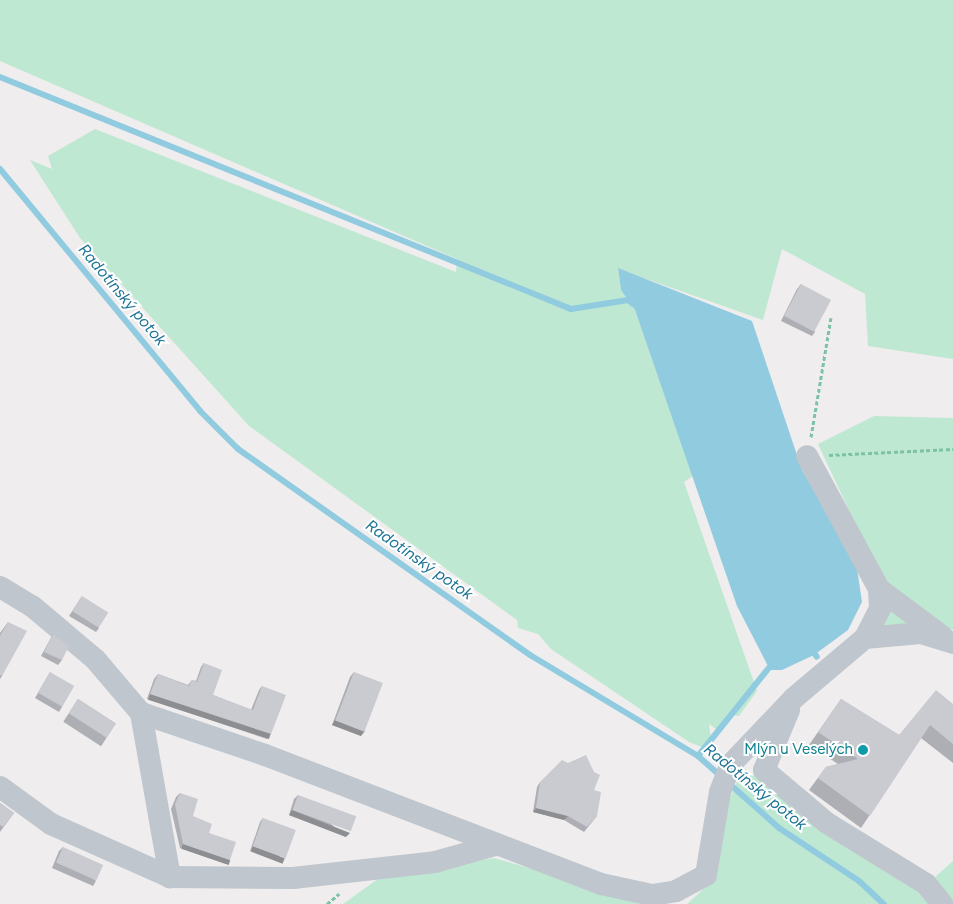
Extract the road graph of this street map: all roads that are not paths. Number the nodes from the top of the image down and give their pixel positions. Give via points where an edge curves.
1 (807, 456) road end
2 (0, 587) edge
3 (879, 589) junction
4 (865, 638) junction
5 (950, 641) edge
6 (794, 698) junction
7 (141, 714) junction
8 (0, 787) edge
9 (492, 846) junction
10 (170, 877) junction
11 (942, 904) edge

1 - 3 street
2 - 7 street via 32,606 95,659
3 - 4 street via 880,608
3 - 5 street
4 - 5 street via 921,633
4 - 6 street
6 - 9 street via 732,764 720,792 706,875 676,891 652,894 601,884
6 - 11 street via 764,770 827,823 926,884
7 - 9 street via 265,755
7 - 10 street
8 - 10 street via 51,824
9 - 10 street via 435,862 293,878

